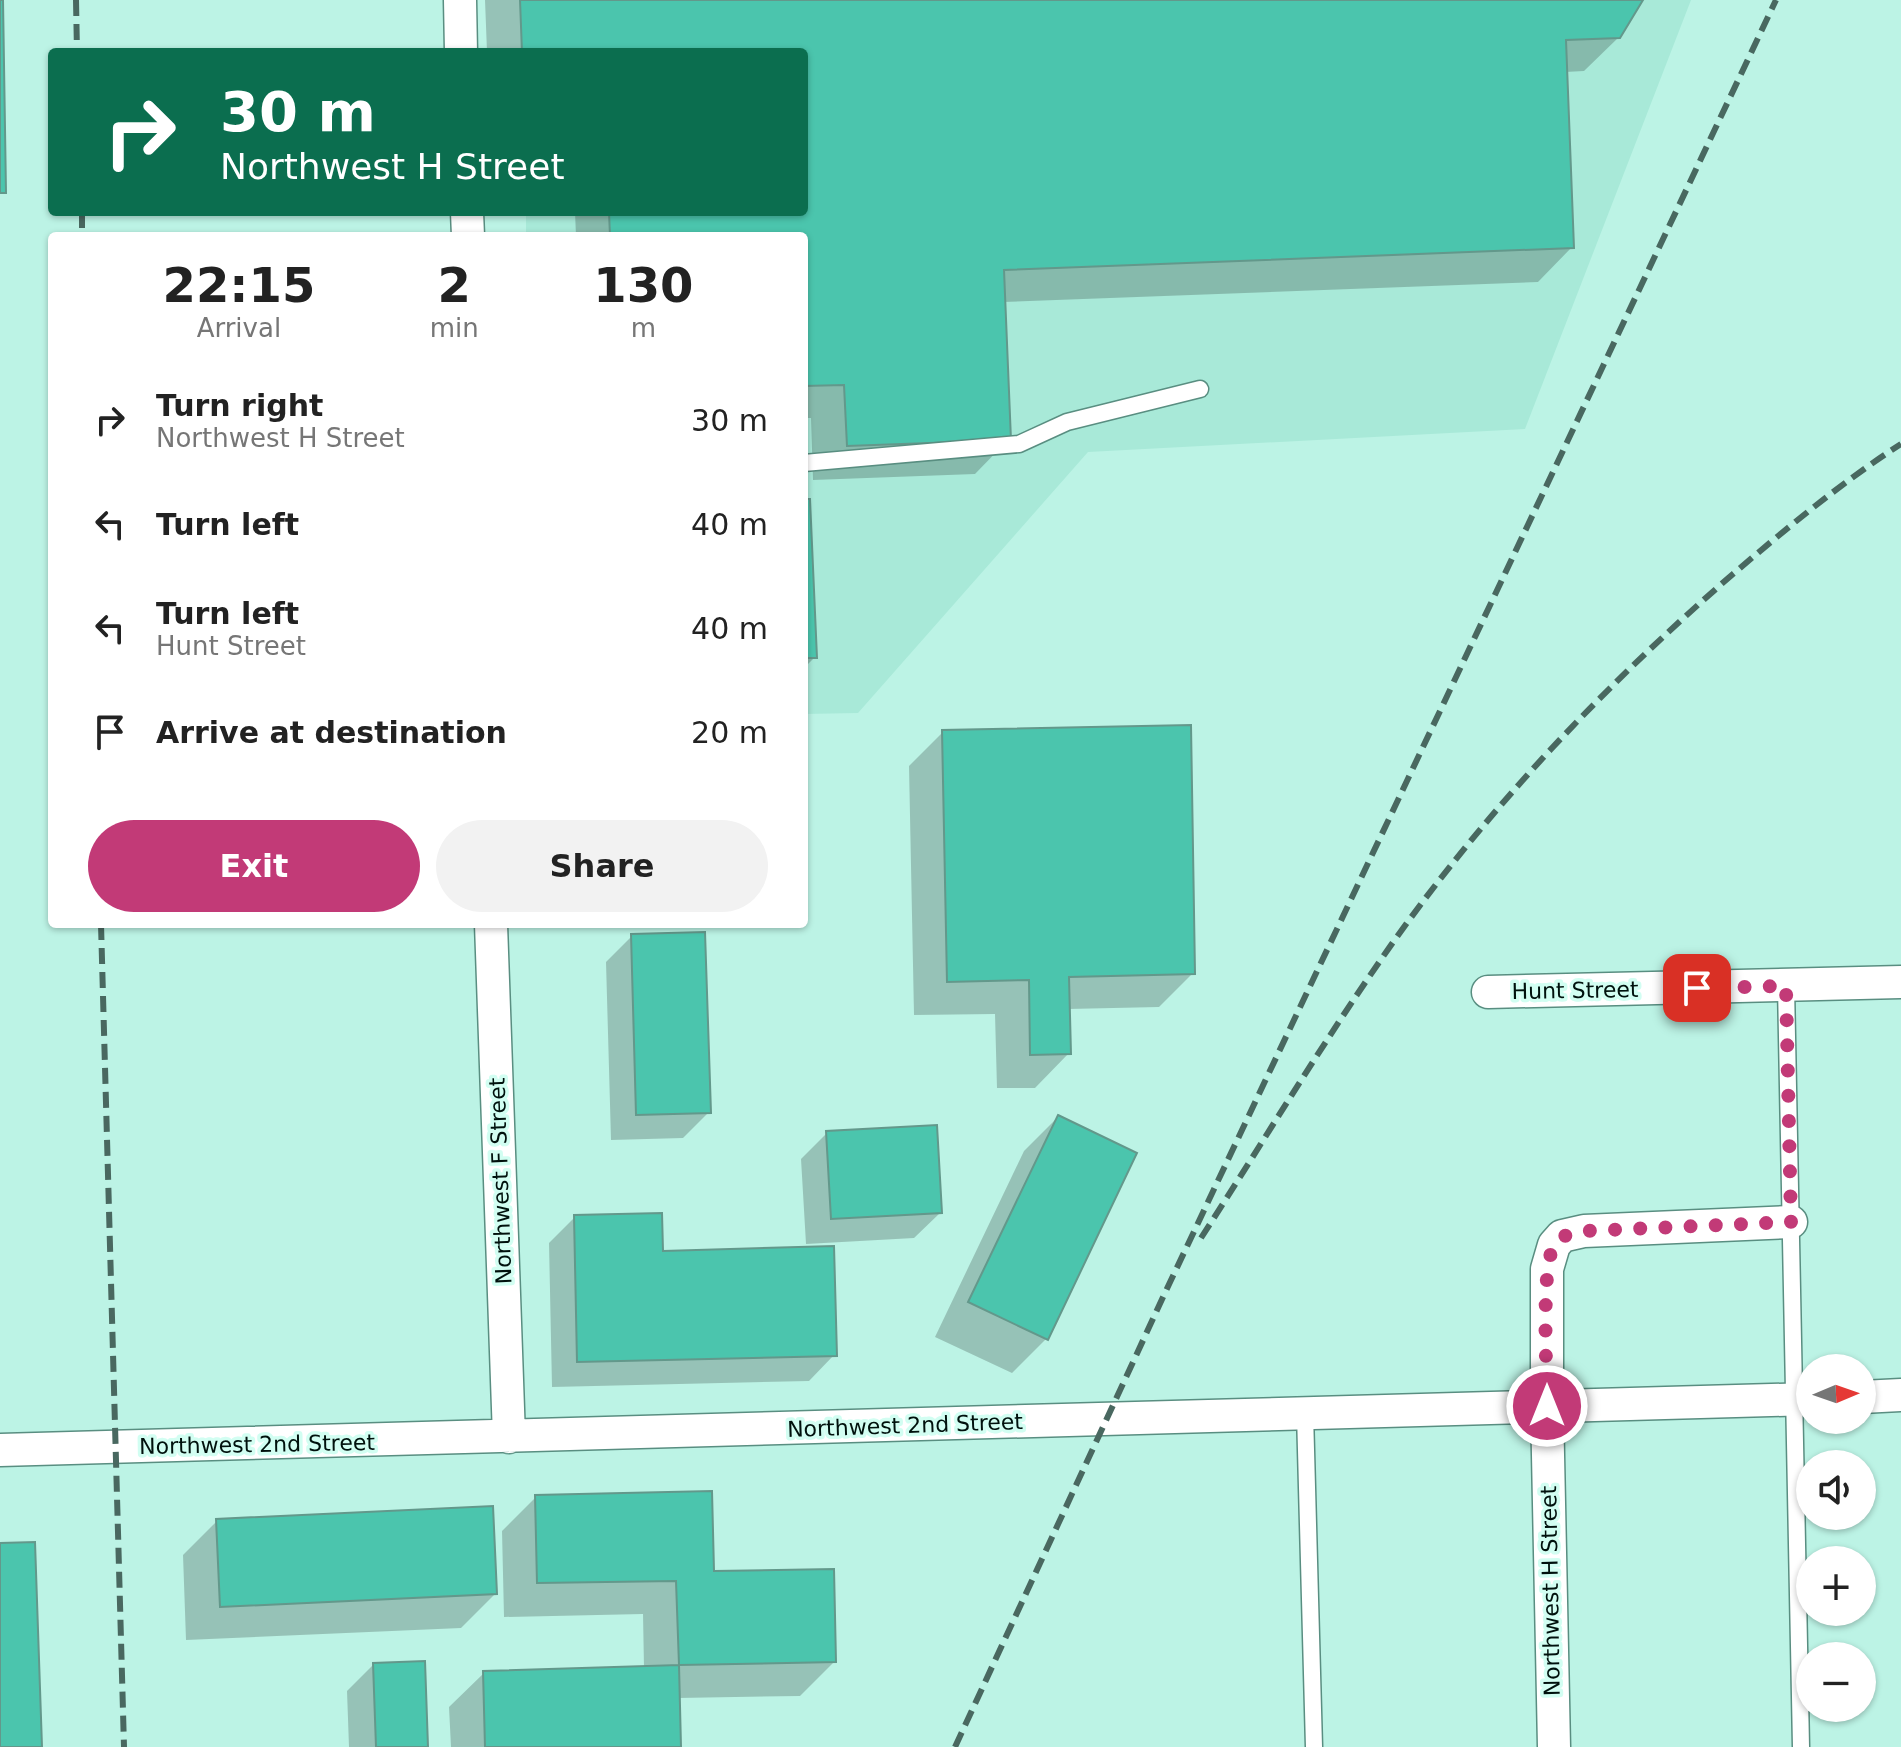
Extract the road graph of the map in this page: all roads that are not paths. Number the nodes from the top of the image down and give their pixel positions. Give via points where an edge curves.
1 (460, 0) edge
2 (461, 48) edge
3 (1200, 389) dead end
4 (808, 463) edge
5 (491, 928) edge
6 (1901, 982) edge
7 (1786, 986) junction
8 (1488, 992) dead end
9 (1791, 1222) junction
10 (1799, 1354) edge
11 (1901, 1395) edge
12 (1876, 1396) edge
13 (1796, 1400) edge
14 (1547, 1406) junction
15 (1305, 1413) junction
16 (1802, 1434) edge
17 (509, 1437) junction
18 (0, 1450) edge
19 (1314, 1747) edge
20 (1554, 1747) edge
21 (1801, 1747) edge

1 - 2 street
3 - 4 lane via 1067,422 1019,444
5 - 17 street, Northwest F Street
6 - 7 street, Hunt Street
7 - 8 street, Hunt Street
7 - 9 lane
9 - 10 lane
9 - 14 street, Northwest H Street via 1562,1236 1547,1269
11 - 12 street
13 - 14 street, Northwest 2nd Street
14 - 15 street, Northwest 2nd Street
14 - 20 street, Northwest H Street
15 - 17 street, Northwest 2nd Street
15 - 19 lane
16 - 21 lane
17 - 18 street, Northwest 2nd Street

